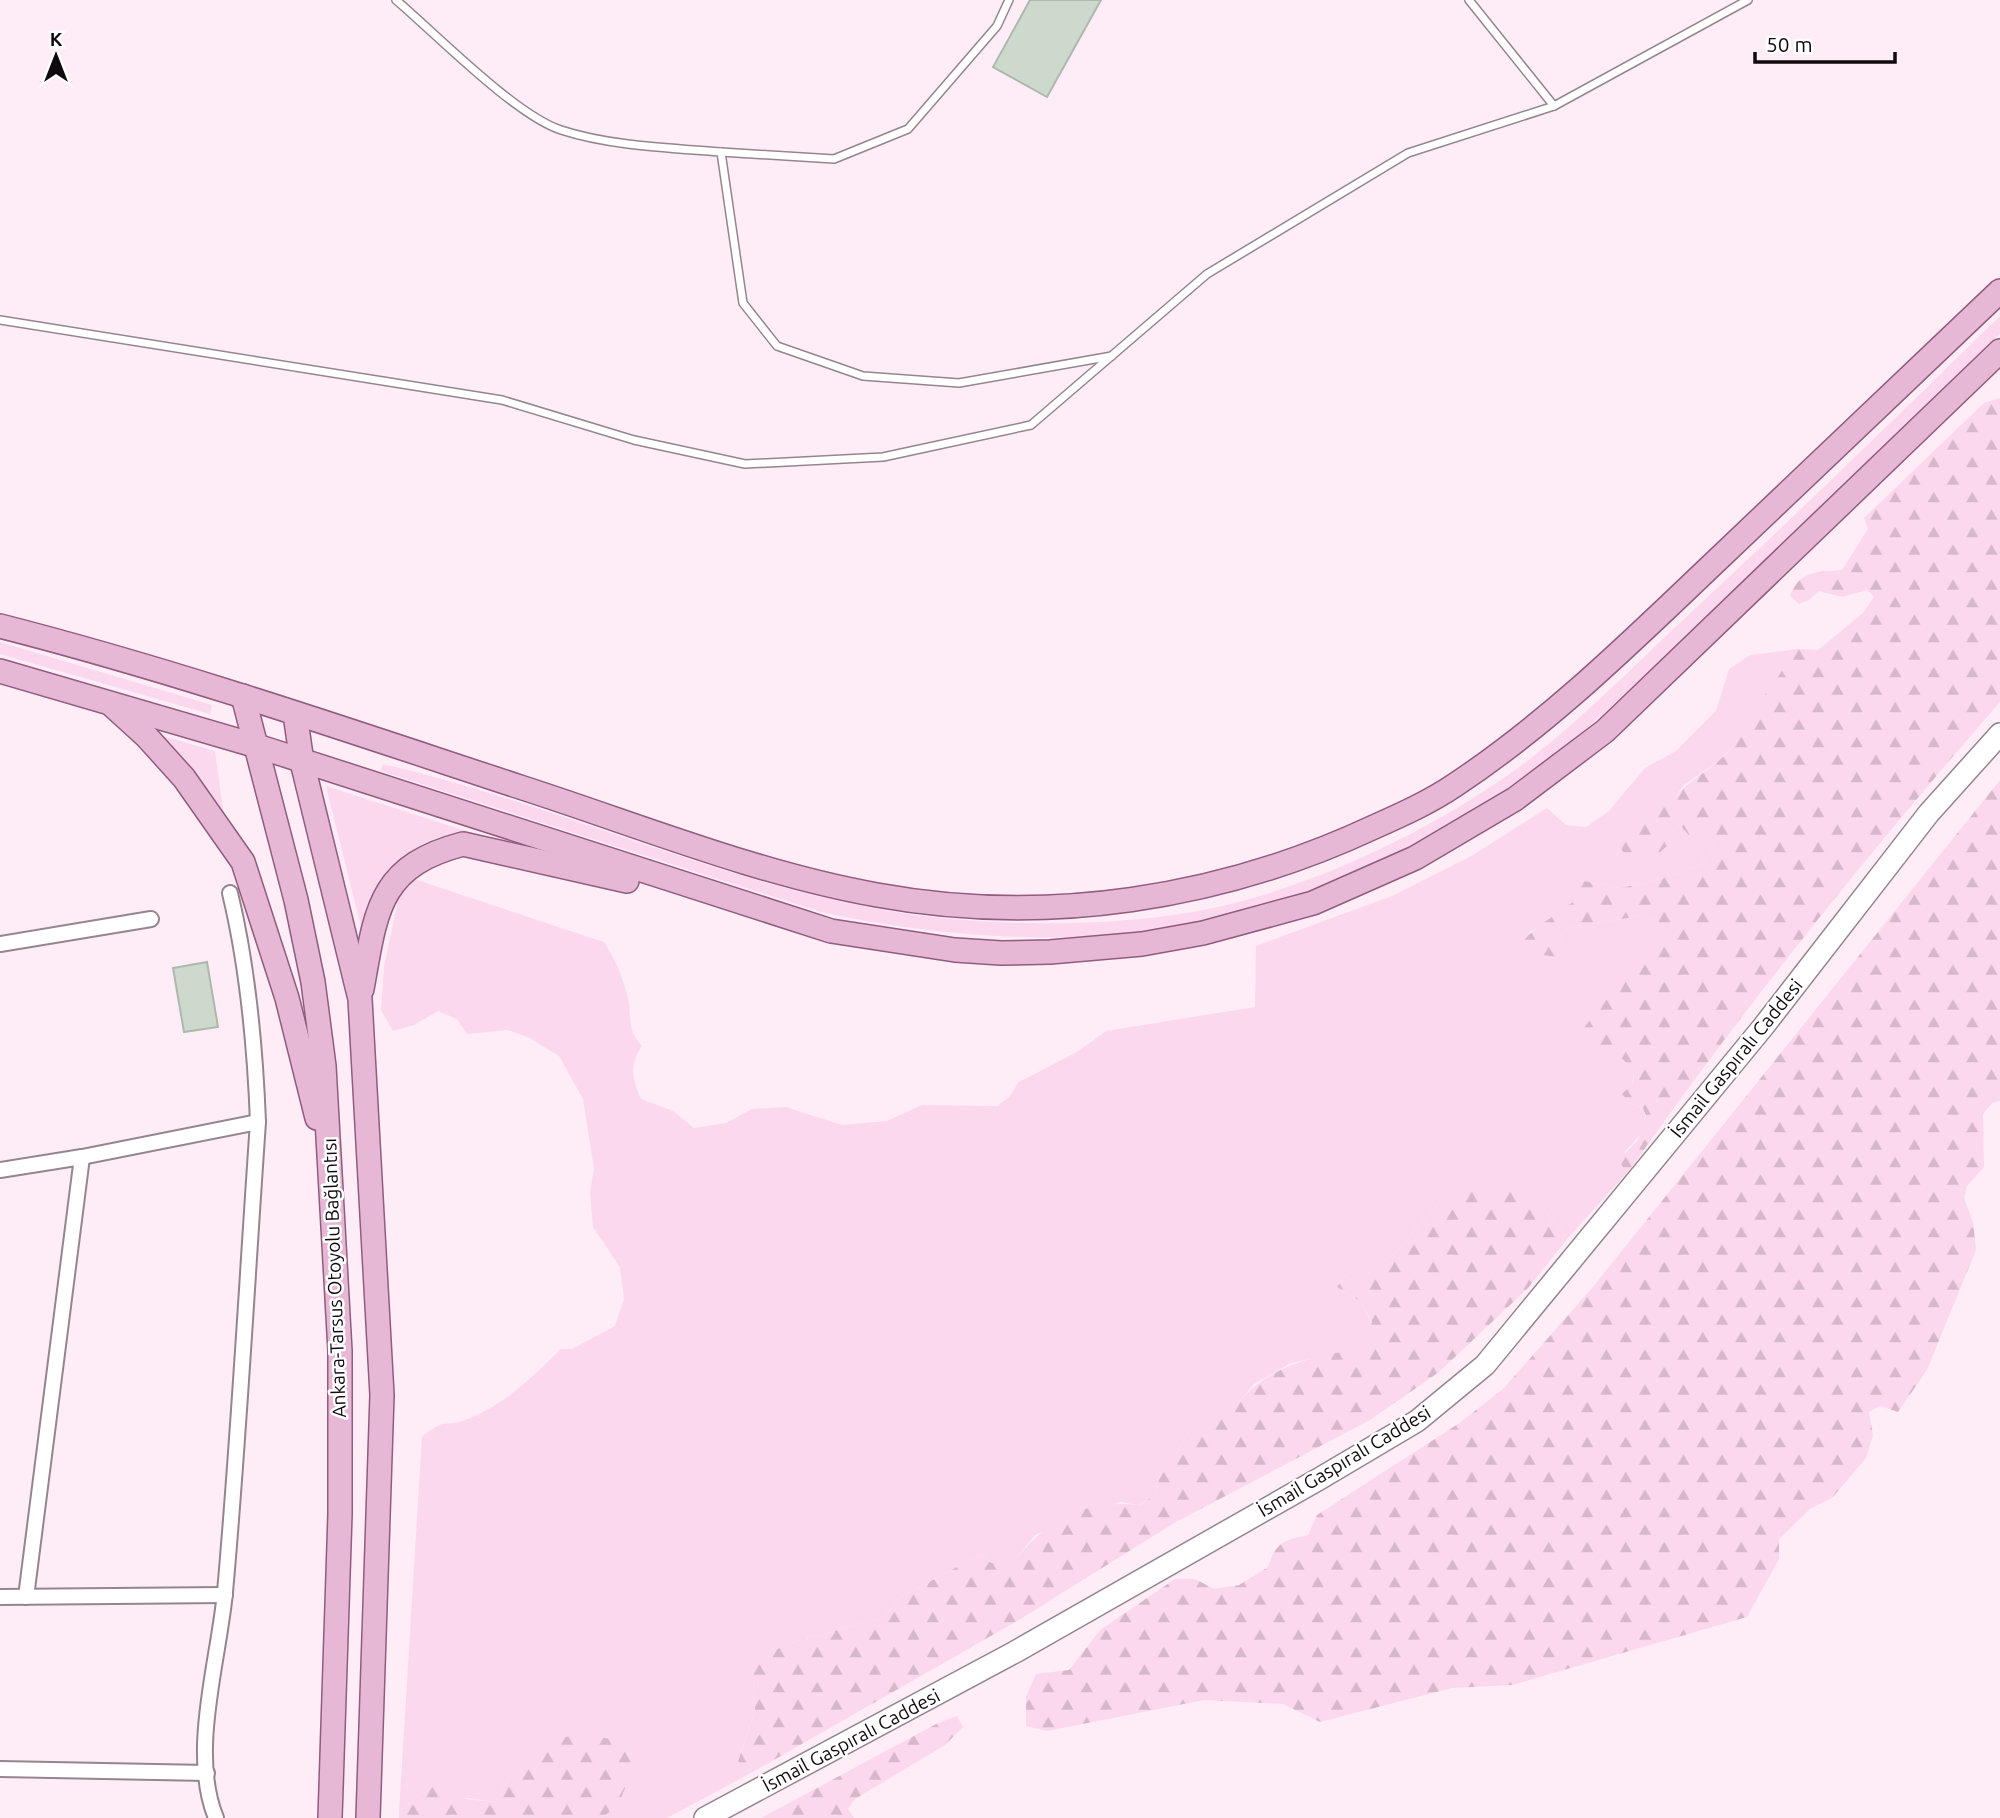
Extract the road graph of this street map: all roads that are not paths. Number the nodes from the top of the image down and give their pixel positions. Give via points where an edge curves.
1 (396, 0) edge
2 (1009, 0) edge
3 (1469, 0) edge
4 (1748, 0) edge
5 (1554, 106) junction
6 (721, 152) junction
7 (2000, 291) edge
8 (0, 320) edge
9 (2000, 351) edge
10 (1112, 356) junction
11 (0, 626) edge
12 (0, 670) edge
13 (243, 696) junction
14 (108, 703) junction
15 (295, 714) junction
16 (2000, 734) edge
17 (257, 746) junction
18 (302, 762) junction
19 (230, 893) dead end
20 (784, 918) junction
21 (151, 919) dead end
22 (0, 944) edge
23 (360, 999) junction
24 (258, 1122) junction
25 (82, 1157) junction
26 (0, 1170) edge
27 (330, 1173) junction
28 (225, 1595) junction
29 (0, 1597) edge
30 (26, 1597) junction
31 (0, 1769) edge
32 (207, 1773) junction
33 (216, 1818) edge
34 (330, 1818) edge
35 (368, 1818) edge
36 (705, 1818) edge

1 - 6 lane via 521,108 560,130 648,147
2 - 6 lane via 997,26 908,129 834,159
3 - 5 lane
4 - 5 lane
5 - 10 lane via 1408,153 1207,274
6 - 10 lane via 743,303 778,346 863,376 959,383
7 - 15 main road via 1600,672 1510,748 1448,790 1341,843 1195,889 1119,903 1042,908 947,905 878,895 793,875
8 - 10 lane via 502,400 634,440 745,464 883,457 1031,425
9 - 20 main road via 1586,748 1515,800 1404,863 1313,903 1264,918 1203,933 1097,949 955,950 842,934
11 - 13 main road
12 - 14 main road
13 - 15 main road
13 - 17 main road, Ankara-Tarsus Otoyolu Bağlantısı
14 - 17 main road
14 - 27 main road via 184,778 243,862 287,998
15 - 18 main road, Ankara-Tarsus Otoyolu Bağlantısı
16 - 36 main road, İsmail Gaspıralı Caddesi via 1929,813 1754,1038 1485,1365 1418,1421 1319,1479 1015,1652
17 - 18 main road
17 - 27 main road, Ankara-Tarsus Otoyolu Bağlantısı via 313,982 324,1066
18 - 20 main road
18 - 23 main road, Ankara-Tarsus Otoyolu Bağlantısı
19 - 24 street via 243,947
20 - 23 main road via 463,844 414,862 397,878 374,925
21 - 22 street
23 - 35 main road, Ankara-Tarsus Otoyolu Bağlantısı via 382,1395
24 - 25 street
24 - 28 street
25 - 26 street
25 - 30 street
27 - 34 main road, Ankara-Tarsus Otoyolu Bağlantısı via 340,1351
28 - 30 street
28 - 32 street via 208,1699
29 - 30 street
31 - 32 street
32 - 33 street

